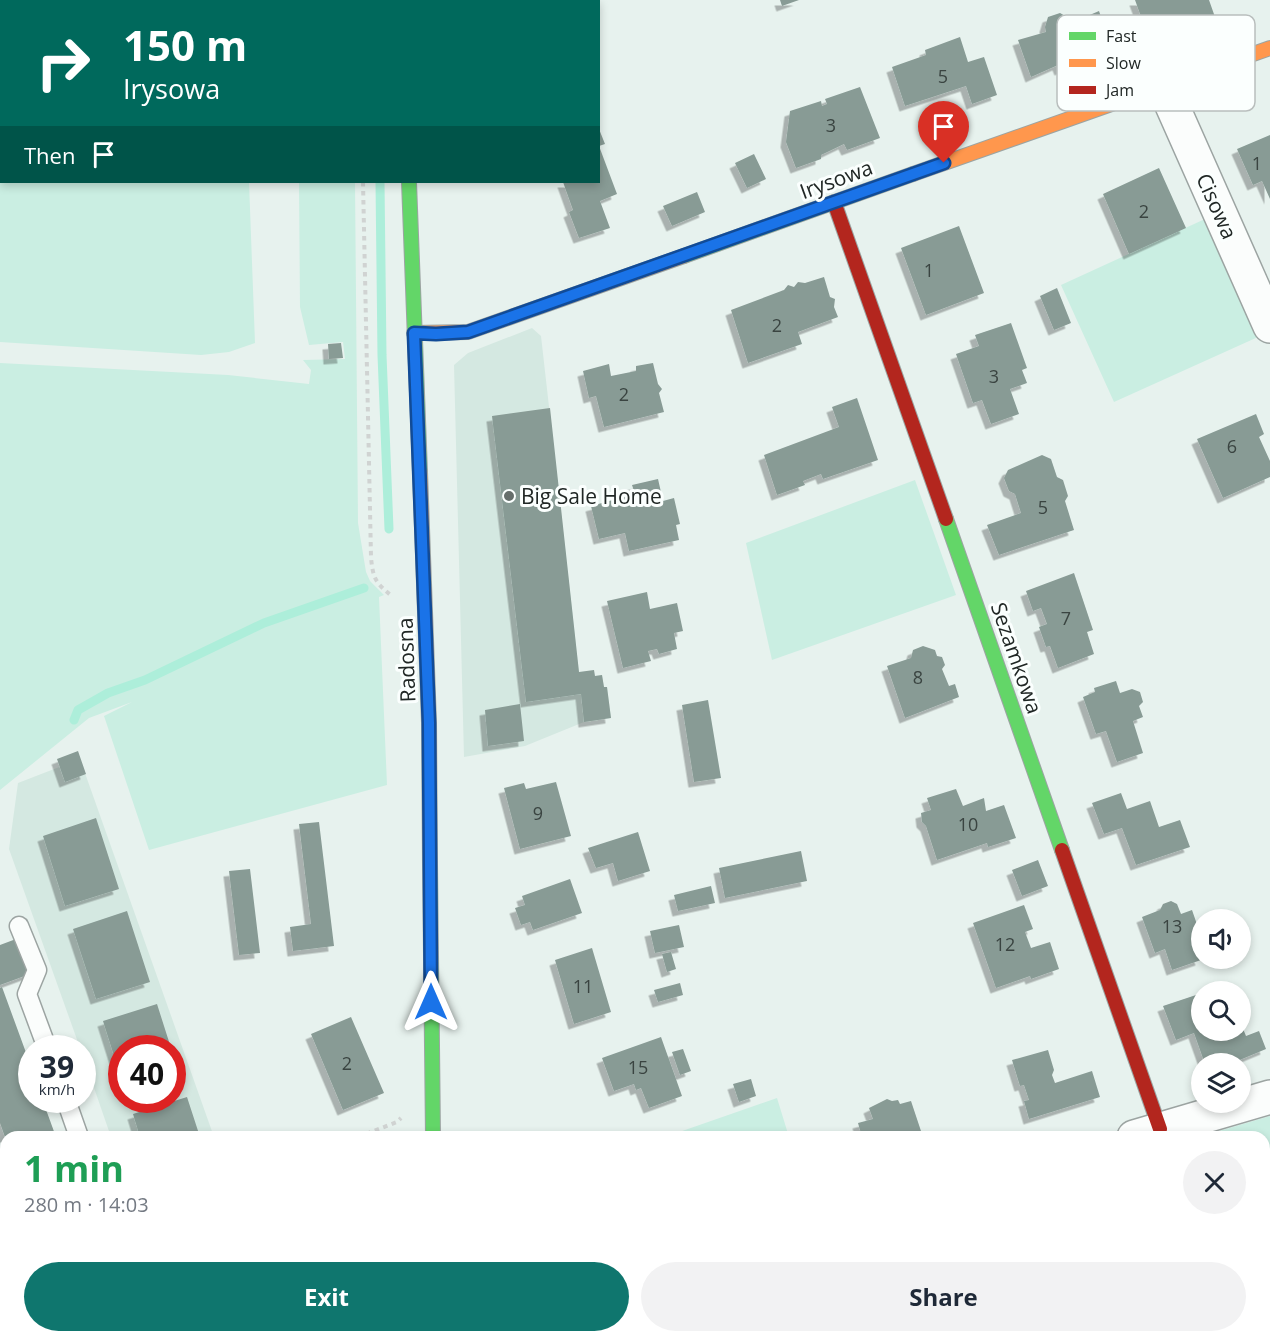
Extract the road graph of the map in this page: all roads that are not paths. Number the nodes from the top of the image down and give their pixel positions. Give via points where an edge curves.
1 (1270, 48) edge
2 (1255, 53) edge
3 (1090, 111) edge
4 (1175, 111) edge
5 (409, 183) edge
6 (834, 202) junction
7 (1270, 326) edge
8 (414, 333) junction
9 (19, 926) dead end
10 (42, 1035) edge
11 (1270, 1097) edge
12 (71, 1113) edge
13 (77, 1131) edge
14 (433, 1131) edge
15 (1146, 1131) edge
16 (1154, 1131) edge

1 - 2 street, Irysowa
3 - 6 street, Irysowa
4 - 7 street, Cisowa
5 - 8 street, Radosna
6 - 8 street, Irysowa via 468,332
6 - 15 street, Sezamkowa
8 - 14 street, Radosna via 429,723
9 - 10 lane via 37,970 27,994
11 - 16 street
12 - 13 lane

